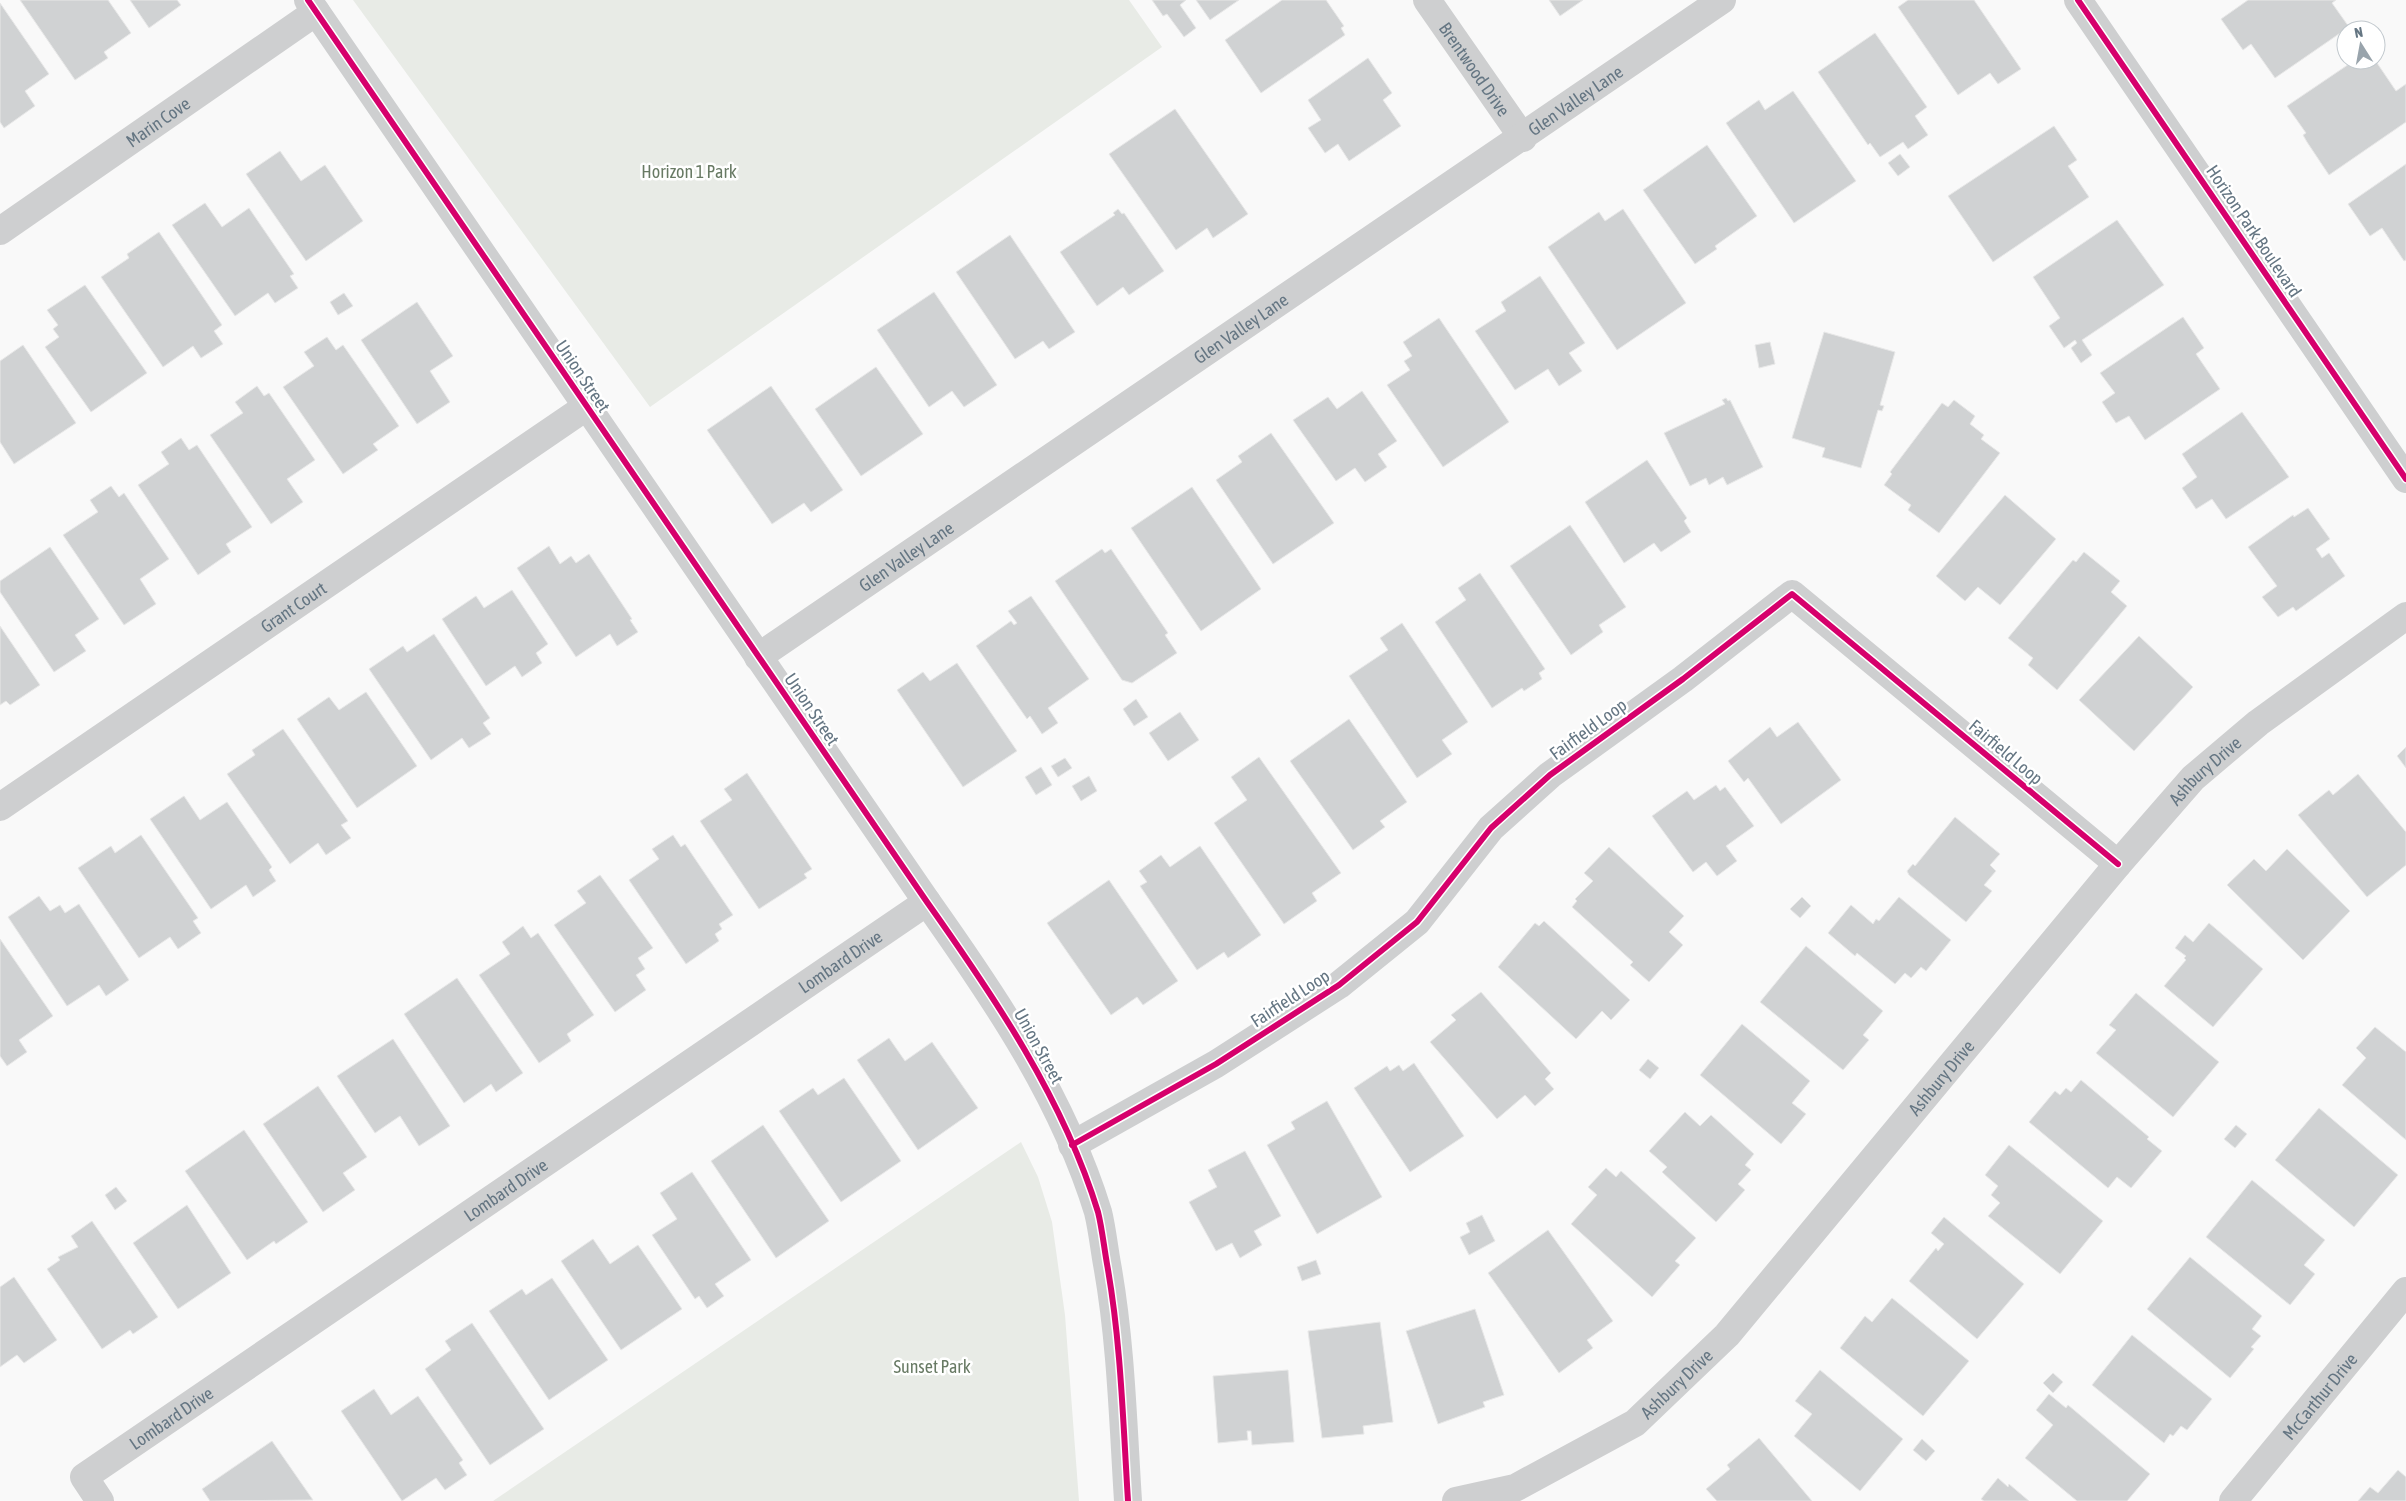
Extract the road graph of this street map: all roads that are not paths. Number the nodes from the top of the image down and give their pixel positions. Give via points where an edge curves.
1 (1426, 0) edge
2 (1722, 0) edge
3 (2078, 0) edge
4 (312, 6) edge
5 (1523, 138) junction
6 (0, 231) edge
7 (586, 407) junction
8 (2406, 479) edge
9 (2406, 616) edge
10 (758, 657) junction
11 (0, 807) edge
12 (2118, 864) junction
13 (927, 902) junction
14 (1072, 1145) junction
15 (2406, 1291) edge
16 (100, 1501) edge
17 (1128, 1501) edge
18 (1456, 1501) edge
19 (2233, 1501) edge

1 - 5 street, Brentwood Drive
2 - 5 street, Glen Valley Lane
3 - 8 street, Horizon Park Boulevard
4 - 6 street, Marin Cove
4 - 7 street, Union Street
5 - 10 street, Glen Valley Lane
7 - 10 street, Union Street
7 - 11 street, Grant Court
9 - 12 street, Ashbury Drive via 2258,723 2193,778
10 - 13 street, Union Street
12 - 14 street, Fairfield Loop via 1792,594 1683,679 1550,775 1491,828 1417,922 1339,985 1216,1064
12 - 18 street, Ashbury Drive via 1727,1335 1685,1376 1635,1423 1514,1488
13 - 14 street, Union Street via 1020,1038
13 - 16 street, Lombard Drive via 84,1477
14 - 17 street, Union Street via 1098,1213 1115,1312
15 - 19 street, McCarthur Drive

